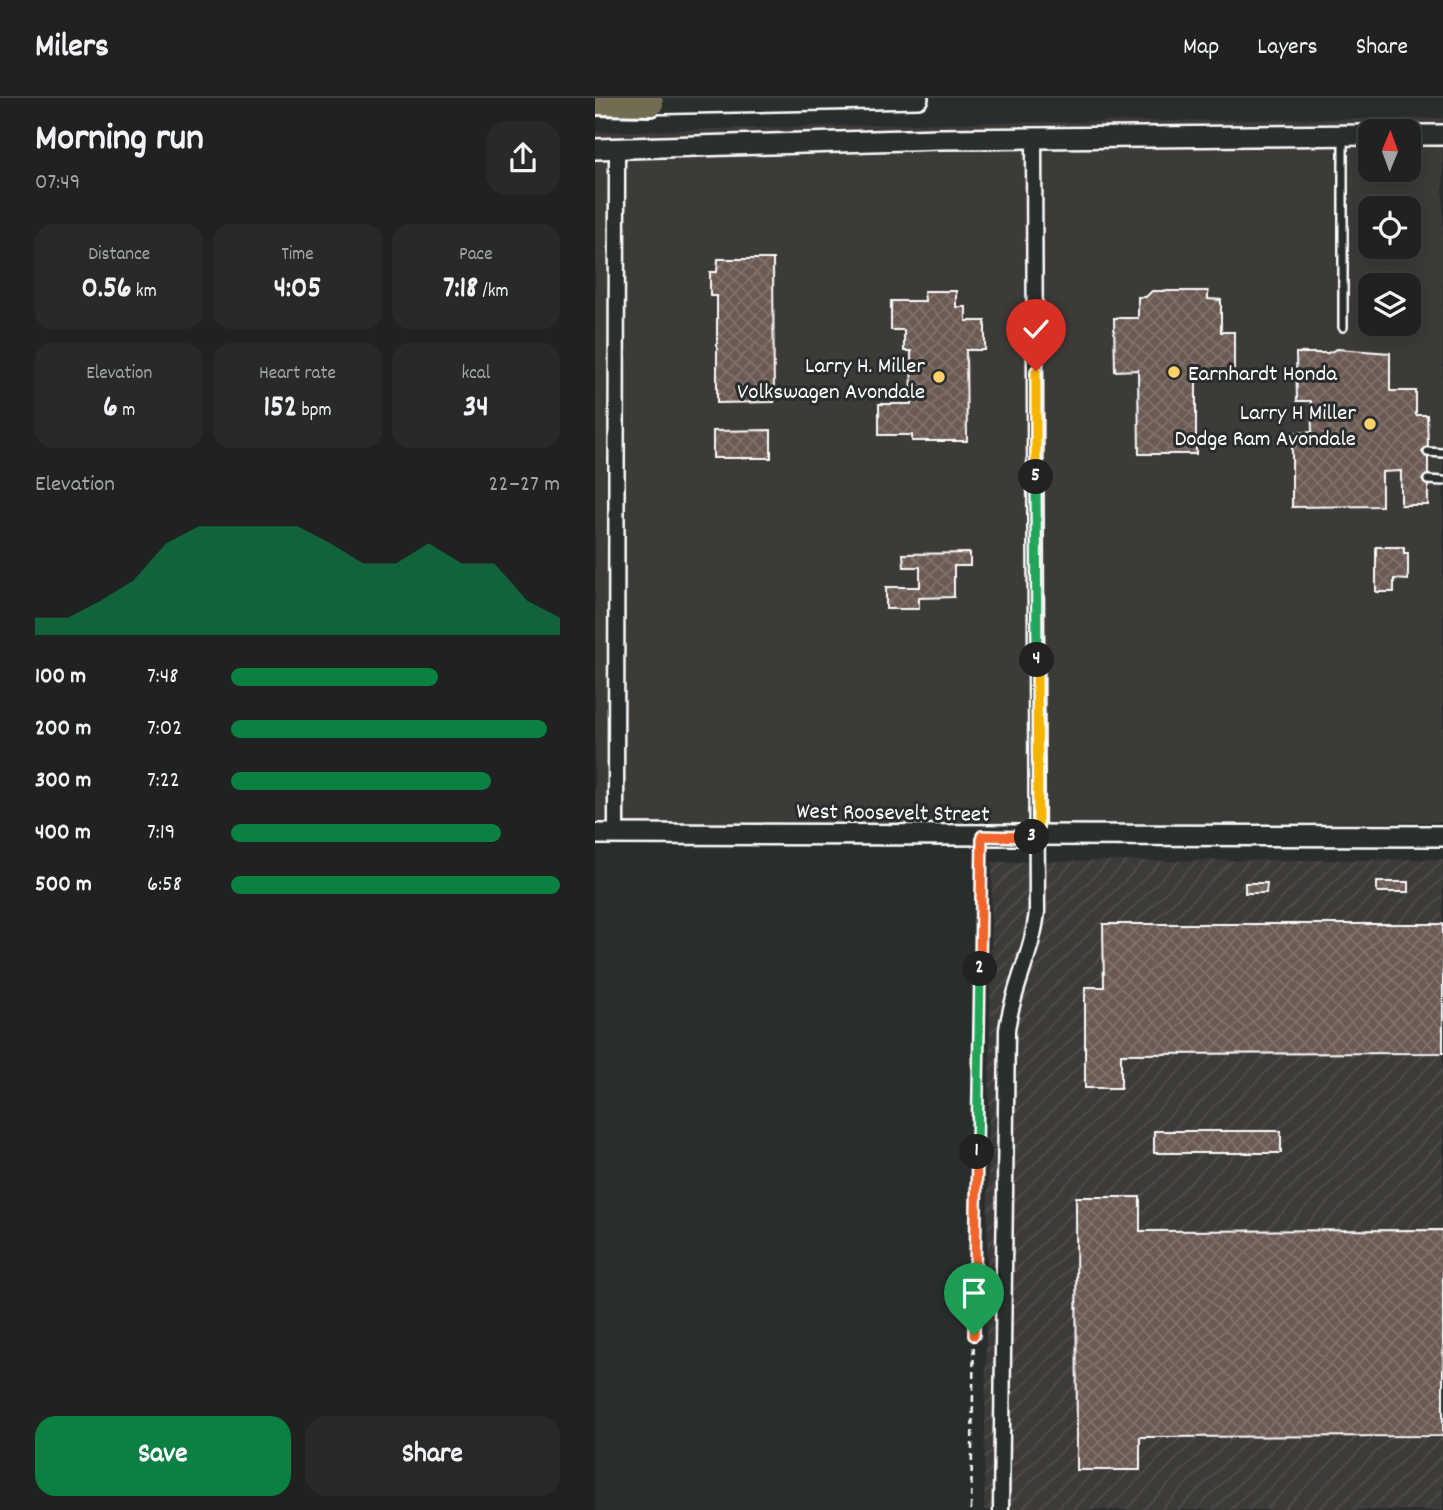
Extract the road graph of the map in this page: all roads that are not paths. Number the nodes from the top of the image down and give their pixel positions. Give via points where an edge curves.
1 (918, 98) edge
2 (651, 103) joint
3 (595, 104) edge
4 (1343, 135) junction
5 (1358, 135) edge
6 (1421, 135) edge
7 (1443, 135) edge
8 (1034, 138) junction
9 (617, 148) junction
10 (595, 149) edge
11 (1343, 327) dead end
12 (1428, 452) dead end
13 (1443, 453) edge
14 (1428, 480) dead end
15 (1443, 481) edge
16 (616, 833) junction
17 (595, 834) edge
18 (1443, 836) edge
19 (1038, 837) junction
20 (1001, 1510) edge

1 - 2 street
2 - 3 highway
4 - 5 street
4 - 8 street
4 - 11 lane
6 - 7 street
8 - 9 street
8 - 19 street
9 - 10 street
9 - 16 street
12 - 13 lane
14 - 15 lane
16 - 17 street, West Roosevelt Street
16 - 19 street, West Roosevelt Street
18 - 19 street, West Roosevelt Street
19 - 20 street via 1035,938 1007,1030

